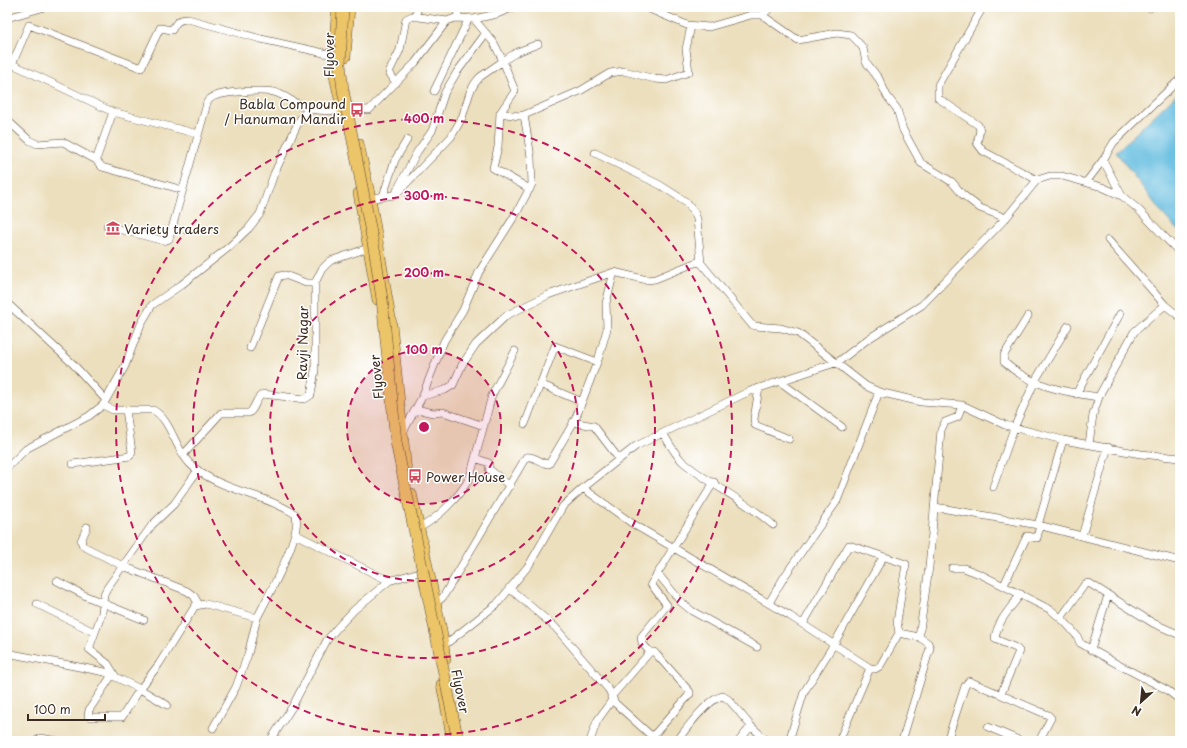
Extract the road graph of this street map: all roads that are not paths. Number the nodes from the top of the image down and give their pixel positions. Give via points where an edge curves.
1 (45, 7) edge
2 (336, 7) edge
3 (343, 7) edge
4 (350, 7) edge
5 (417, 7) edge
6 (456, 7) edge
7 (514, 7) edge
8 (645, 7) edge
9 (772, 7) edge
10 (983, 7) edge
11 (762, 15) junction
12 (416, 17) junction
13 (7, 18) edge
14 (459, 18) junction
15 (471, 19) junction
16 (447, 21) junction
17 (691, 26) junction
18 (486, 33) junction
19 (538, 44) dead end
20 (333, 55) junction
21 (503, 61) junction
22 (12, 64) junction
23 (7, 76) edge
24 (1180, 78) edge
25 (396, 83) junction
26 (434, 91) dead end
27 (310, 108) junction
28 (352, 109) junction
29 (113, 112) junction
30 (342, 112) junction
31 (500, 113) junction
32 (524, 115) junction
33 (7, 120) edge
34 (198, 134) junction
35 (407, 140) dead end
36 (595, 153) dead end
37 (96, 160) junction
38 (1103, 160) junction
39 (1037, 180) junction
40 (1087, 181) junction
41 (530, 189) junction
42 (183, 190) junction
43 (383, 196) junction
44 (394, 196) junction
45 (1122, 196) junction
46 (371, 198) junction
47 (359, 201) junction
48 (1006, 218) junction
49 (107, 226) dead end
50 (1108, 240) dead end
51 (379, 244) junction
52 (368, 248) junction
53 (1180, 252) edge
54 (701, 262) junction
55 (614, 272) junction
56 (315, 283) junction
57 (7, 303) edge
58 (1165, 305) junction
59 (1120, 314) dead end
60 (1028, 316) dead end
61 (1180, 317) edge
62 (1068, 326) dead end
63 (250, 348) dead end
64 (515, 351) dead end
65 (597, 362) junction
66 (838, 362) junction
67 (779, 381) junction
68 (1035, 381) junction
69 (540, 384) junction
70 (759, 388) junction
71 (879, 392) junction
72 (1076, 394) junction
73 (423, 396) junction
74 (1098, 397) junction
75 (105, 402) junction
76 (582, 402) junction
77 (962, 405) junction
78 (416, 409) junction
79 (126, 410) junction
80 (573, 422) junction
81 (525, 424) dead end
82 (484, 426) junction
83 (842, 426) dead end
84 (1014, 428) junction
85 (663, 433) junction
86 (403, 434) junction
87 (392, 437) junction
88 (789, 439) dead end
89 (1063, 440) junction
90 (1089, 444) junction
91 (1108, 447) junction
92 (183, 455) junction
93 (475, 458) junction
94 (1180, 458) edge
95 (619, 459) junction
96 (73, 464) dead end
97 (7, 468) edge
98 (198, 470) junction
99 (714, 482) junction
100 (510, 486) junction
101 (993, 487) dead end
102 (583, 488) junction
103 (935, 507) junction
104 (773, 525) dead end
105 (1040, 525) junction
106 (87, 527) dead end
107 (420, 528) junction
108 (411, 533) junction
109 (295, 534) junction
110 (1082, 536) junction
111 (674, 548) junction
112 (883, 558) junction
113 (1180, 561) edge
114 (123, 566) junction
115 (952, 568) dead end
116 (429, 569) junction
117 (418, 572) junction
118 (658, 574) junction
119 (57, 581) dead end
120 (389, 581) junction
121 (1004, 585) junction
122 (509, 588) junction
123 (1021, 594) junction
124 (1108, 595) junction
125 (103, 603) junction
126 (769, 603) junction
127 (38, 604) dead end
128 (436, 604) junction
129 (199, 605) junction
130 (426, 610) junction
131 (256, 618) junction
132 (1061, 618) junction
133 (144, 620) dead end
134 (803, 624) junction
135 (94, 632) junction
136 (899, 633) junction
137 (1180, 635) edge
138 (919, 637) junction
139 (834, 644) junction
140 (444, 645) junction
141 (757, 647) dead end
142 (1091, 650) junction
143 (434, 652) junction
144 (650, 652) junction
145 (8, 655) edge
146 (870, 668) junction
147 (114, 676) junction
148 (140, 689) junction
149 (1001, 694) junction
150 (612, 698) junction
151 (1180, 700) edge
152 (167, 705) dead end
153 (751, 726) junction
154 (988, 727) dead end
155 (213, 728) dead end
156 (655, 739) edge
157 (36, 741) edge
158 (57, 741) edge
159 (270, 741) edge
160 (452, 741) edge
161 (458, 741) edge
162 (462, 741) edge
163 (590, 741) edge
164 (677, 741) edge
165 (739, 741) edge
166 (767, 741) edge
167 (789, 741) edge
168 (839, 741) edge
169 (902, 741) edge
170 (947, 741) edge
171 (1021, 741) edge
172 (1039, 741) edge

1 - 13 street
2 - 20 main road
3 - 161 highway, Flyover, bridge via 340,64 342,90 376,260 396,442
4 - 28 main road via 345,68
5 - 12 street
6 - 14 street
7 - 15 street via 497,14
8 - 17 street
9 - 11 street
10 - 39 street via 938,85 938,98 978,125 978,143 983,151
11 - 17 street via 751,15 709,27
11 - 48 street via 798,40 837,33 851,35 863,48 866,62 897,109 903,130 921,163 952,182 980,208
12 - 16 street
12 - 25 street via 408,17 406,20 400,50 389,72 389,76
14 - 15 street
14 - 16 street
15 - 18 street
15 - 26 street
16 - 25 street
17 - 32 street via 686,49 690,72 666,80 624,71 610,73 580,91
18 - 21 street
18 - 44 street via 445,92 432,131 417,152
19 - 21 street
20 - 22 street via 182,19 177,21 172,30 160,28 141,68 29,25
20 - 30 main road via 334,76
21 - 31 street via 515,92
21 - 44 street via 480,77 470,92 462,118 451,136
22 - 23 street
22 - 29 street
24 - 38 street via 1114,142
25 - 28 street via 369,110
27 - 30 street
27 - 34 street via 274,92 240,92 214,96 207,103
27 - 75 street via 303,115 274,174 260,214 229,247 152,304
28 - 30 street
28 - 46 main road
29 - 34 street
29 - 37 street
30 - 47 main road
31 - 32 street
31 - 41 street via 498,147 493,168
32 - 41 street via 531,157
33 - 37 street via 21,134 37,144 64,142
34 - 42 street
35 - 43 street via 395,160
36 - 54 street via 660,185 685,201 697,219
37 - 42 street via 99,166 110,170
38 - 40 street
38 - 45 street
39 - 40 street via 1062,176
39 - 48 street
40 - 45 street
41 - 73 street via 479,272 462,310 444,341
42 - 49 street via 167,240
43 - 44 street
43 - 46 street
45 - 53 street
46 - 47 street
46 - 51 main road
47 - 52 main road
48 - 66 street via 922,305 868,338
50 - 58 street
51 - 52 street
51 - 86 main road via 392,324
52 - 56 street via 330,261 322,269
52 - 87 main road via 378,305
54 - 55 street via 647,280
54 - 66 street via 751,324 798,333
55 - 65 street via 606,303 607,329
55 - 73 street via 548,295 507,314 476,344 453,385
56 - 63 street via 306,283 285,275 279,276
56 - 92 street, Ravji Nagar via 315,370 311,395 305,399 263,394 258,397 249,413 221,413
57 - 75 street via 73,364
58 - 61 street
58 - 74 street via 1134,332
59 - 72 street
60 - 68 street via 1002,359
62 - 68 street
64 - 82 street via 495,389
65 - 69 street via 555,346
65 - 76 street
66 - 67 street
66 - 71 street via 866,386
67 - 70 street
67 - 83 street
68 - 72 street
68 - 84 street
69 - 76 street
69 - 81 street
70 - 85 street
70 - 88 street via 755,425
71 - 77 street via 921,402
71 - 126 street via 837,501
72 - 74 street
73 - 78 street
74 - 90 street
75 - 79 street via 113,410
75 - 97 street via 89,416 26,449
76 - 80 street
77 - 84 street
77 - 103 street via 958,417 945,422 941,430
78 - 82 street via 433,413 443,412
78 - 86 street
79 - 92 street via 157,412 167,424
79 - 96 street via 132,452 130,456
80 - 95 street via 594,426
80 - 100 street via 551,462 546,464 529,456
82 - 93 street
84 - 89 street
84 - 101 street
85 - 95 street via 636,446
85 - 99 street via 682,460
86 - 87 street
86 - 107 main road via 406,470
87 - 108 main road
89 - 90 street
89 - 105 street via 1049,483
90 - 91 street
91 - 94 street
91 - 110 street
92 - 98 street
93 - 100 street via 489,463 489,469
93 - 107 street via 466,484 443,511
95 - 102 street
98 - 109 street via 210,478 295,514
98 - 114 street via 174,504 152,525
99 - 104 street via 756,510
99 - 111 street
100 - 128 street via 443,597
102 - 111 street via 633,524
102 - 122 street via 563,506 529,564
103 - 105 street
103 - 138 street
105 - 110 street
105 - 121 street via 1037,538 1027,536
106 - 114 street via 81,544
107 - 108 street
107 - 116 main road
108 - 117 main road
109 - 120 street
109 - 131 street via 277,579
110 - 113 street
111 - 118 street
111 - 126 street
112 - 134 street via 849,545
112 - 136 street via 904,562 907,567 897,622
112 - 139 street
114 - 125 street via 107,588
114 - 129 street via 187,591 194,596
115 - 121 street via 964,568
116 - 117 street
116 - 128 main road
117 - 120 street
117 - 130 main road
118 - 141 street via 681,602 692,611
118 - 144 street via 652,586 667,605 641,637 642,643
119 - 125 street
120 - 159 street via 354,610 327,640 292,707
121 - 123 street
122 - 140 street via 497,604
122 - 150 street via 555,627 609,690
123 - 132 street
123 - 149 street via 996,634 995,639 1016,648 1019,652
124 - 132 street via 1087,582
124 - 137 street via 1153,623
124 - 142 street
125 - 133 street
125 - 135 street via 102,613
126 - 134 street
127 - 135 street
128 - 130 street
128 - 140 main road
129 - 131 street via 206,604
129 - 148 street via 192,609 159,664
130 - 143 main road
131 - 155 street via 248,654 236,687
132 - 142 street via 1080,643
134 - 139 street
135 - 147 street via 89,649 108,664
136 - 138 street
136 - 146 street via 880,666
138 - 169 street via 930,648
139 - 146 street
139 - 167 street via 804,692
140 - 143 street
140 - 162 main road via 448,679
142 - 151 street via 1168,690
143 - 160 main road
144 - 150 street
144 - 156 street via 656,654 690,692
145 - 147 street
146 - 168 street
147 - 148 street
147 - 148 street via 89,710 88,716 122,717
148 - 152 street
149 - 170 street via 967,682
149 - 172 street via 1051,718
150 - 156 street
150 - 163 street via 597,721
153 - 164 street via 723,696 702,711
153 - 165 street
153 - 166 street
154 - 171 street
157 - 158 street via 41,738

